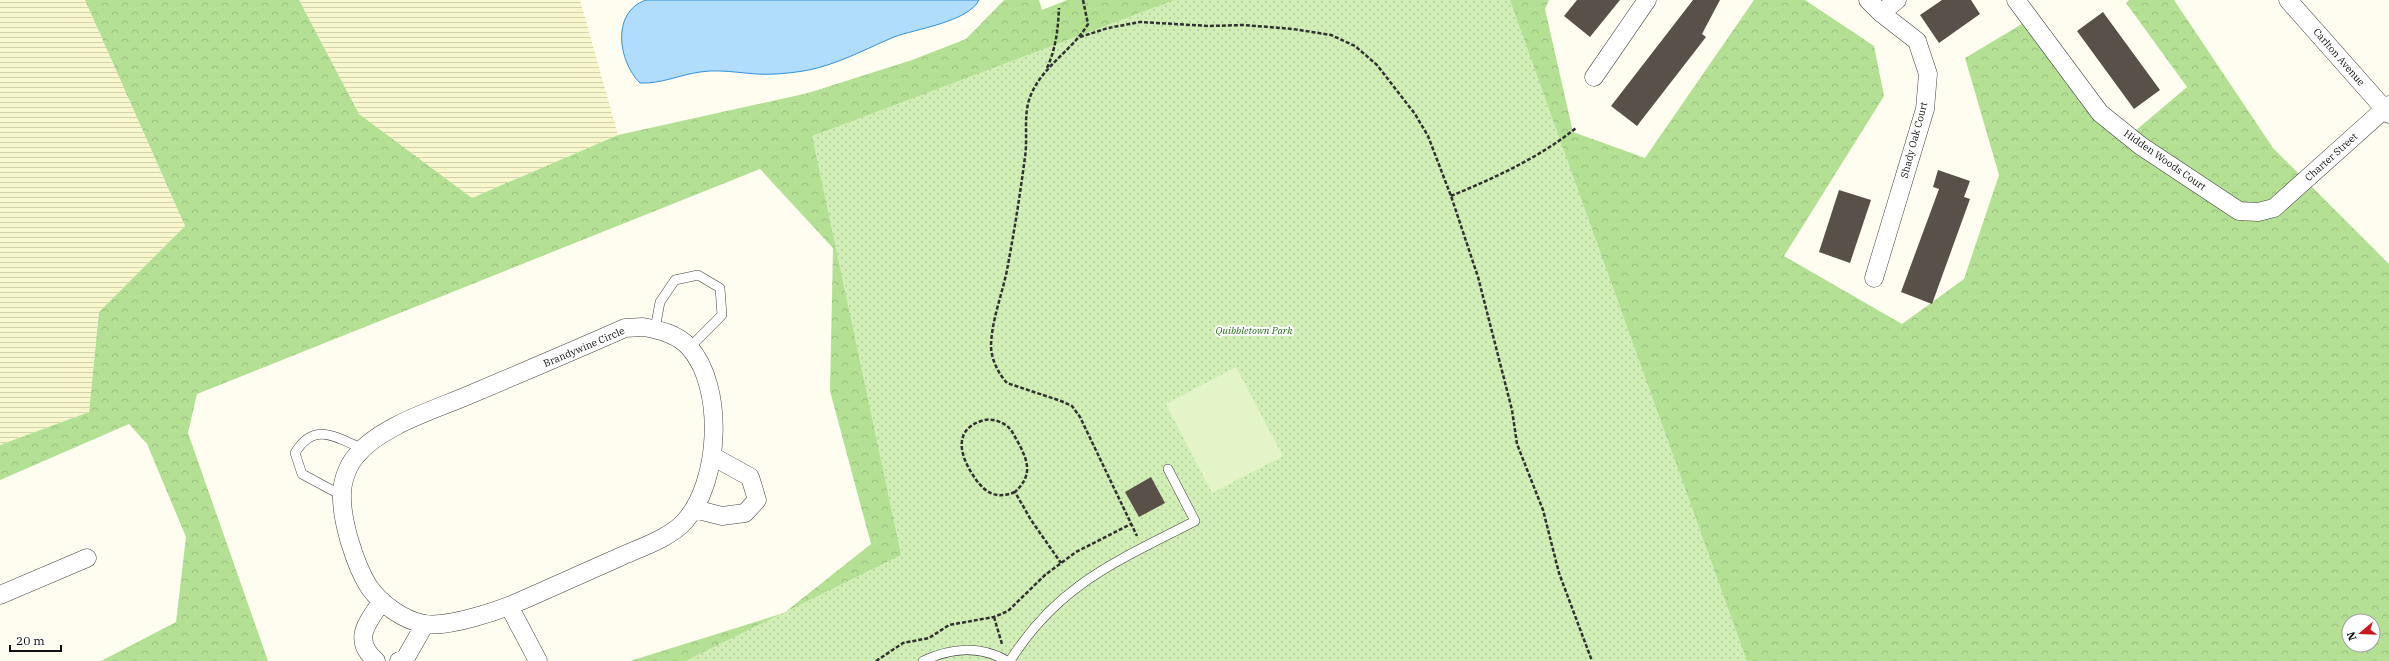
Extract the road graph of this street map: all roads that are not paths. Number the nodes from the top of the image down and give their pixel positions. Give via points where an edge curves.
1 (1647, 0) edge
2 (1868, 0) edge
3 (1897, 0) edge
4 (2016, 0) edge
5 (2288, 0) edge
6 (1881, 13) junction
7 (1594, 77) dead end
8 (2387, 109) edge
9 (2274, 208) joint
10 (1874, 278) dead end
11 (655, 329) junction
12 (689, 348) junction
13 (363, 449) junction
14 (712, 456) junction
15 (1168, 470) dead end
16 (342, 496) junction
17 (694, 509) junction
18 (87, 558) dead end
19 (0, 595) edge
20 (382, 601) junction
21 (509, 606) junction
22 (425, 624) junction
23 (376, 661) edge
24 (399, 661) edge
25 (538, 661) edge
26 (923, 661) edge
27 (1007, 661) edge
28 (1010, 661) edge

1 - 7 street
2 - 6 street, Shady Oak Court
3 - 6 street
4 - 9 street, Hidden Woods Court via 2100,113 2141,146 2239,211 2258,212
5 - 8 street, Carlton Avenue
6 - 10 street, Shady Oak Court via 1918,41 1928,74 1925,109
8 - 9 street, Charter Street
11 - 12 street, Brandywine Circle via 680,339
11 - 12 lane via 660,302 675,280 698,275 720,288 722,315
11 - 13 street, Brandywine Circle via 625,328 393,428
12 - 14 street, Brandywine Circle via 708,380 712,404
13 - 16 street, Brandywine Circle via 357,454 346,473
13 - 16 lane via 331,434 314,435 302,441 295,453 302,474
14 - 17 street, Brandywine Circle via 703,492
14 - 17 street via 750,477 757,500 745,513 722,516
15 - 28 lane via 1195,521 1090,577 1062,597 1025,637
16 - 20 street, Brandywine Circle via 344,515 356,561 370,588
17 - 21 street, Brandywine Circle via 684,523 660,538
18 - 19 street
20 - 22 street, Brandywine Circle via 398,614
20 - 23 street via 363,630 363,645
21 - 22 street, Brandywine Circle via 475,617
21 - 25 street
22 - 24 street via 405,659
26 - 27 lane via 947,651 965,650 985,652

